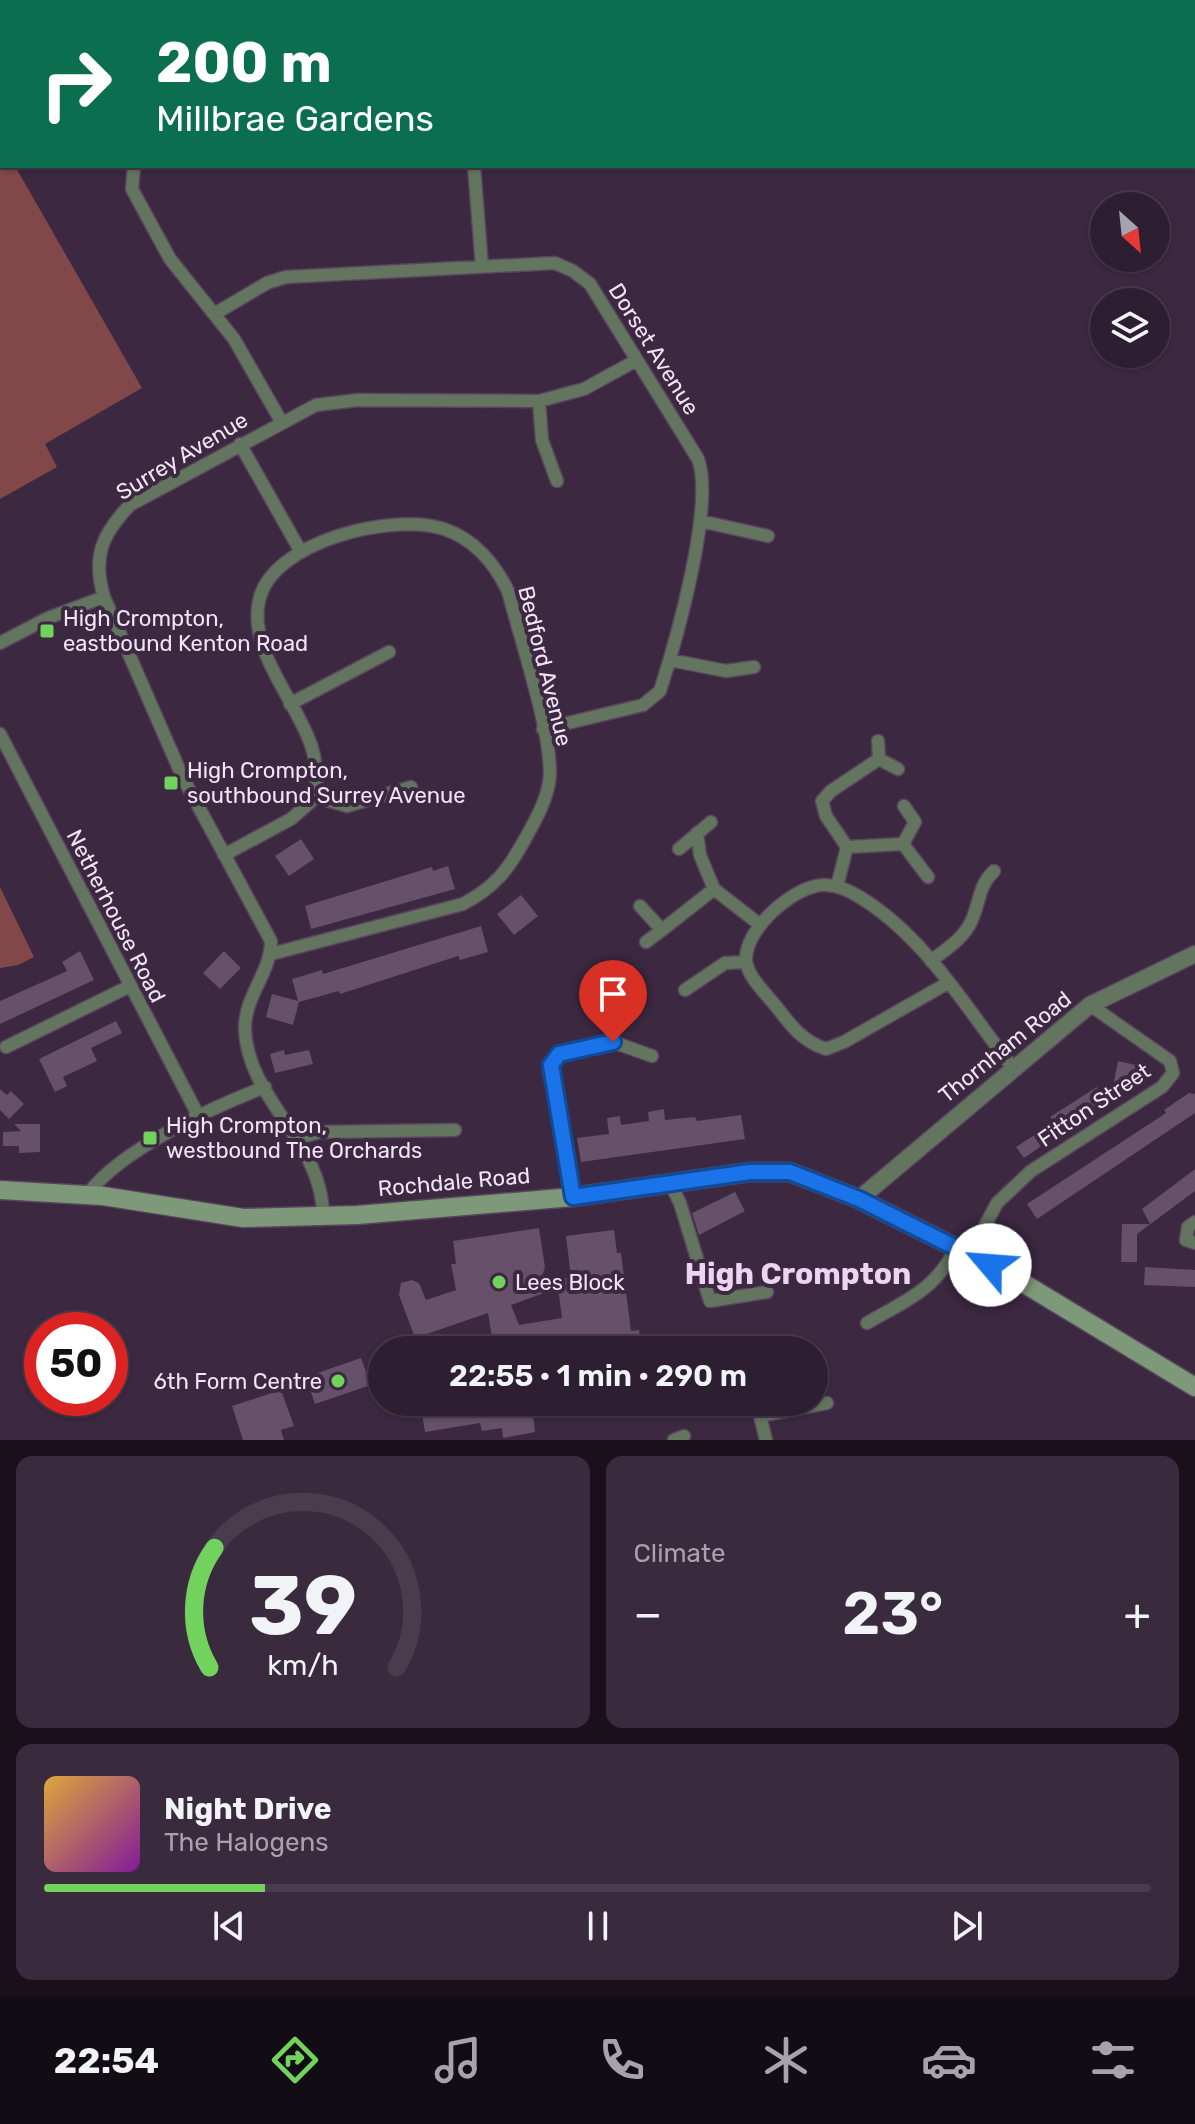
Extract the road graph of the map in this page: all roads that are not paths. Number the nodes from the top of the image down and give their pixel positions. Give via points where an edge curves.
1 (134, 168) edge
2 (474, 168) edge
3 (482, 267) junction
4 (216, 313) junction
5 (637, 360) junction
6 (539, 401) junction
7 (281, 421) junction
8 (240, 444) junction
9 (557, 481) dead end
10 (700, 521) junction
11 (768, 536) dead end
12 (301, 552) junction
13 (104, 597) junction
14 (0, 643) edge
15 (389, 652) dead end
16 (670, 660) junction
17 (754, 667) dead end
18 (290, 704) junction
19 (543, 729) junction
20 (0, 734) edge
21 (878, 741) dead end
22 (879, 759) junction
23 (898, 769) dead end
24 (411, 787) dead end
25 (316, 797) junction
26 (904, 806) dead end
27 (711, 822) dead end
28 (697, 833) junction
29 (903, 844) junction
30 (847, 847) junction
31 (679, 849) dead end
32 (224, 855) junction
33 (994, 871) dead end
34 (928, 877) dead end
35 (837, 886) junction
36 (714, 889) junction
37 (640, 906) dead end
38 (759, 924) junction
39 (662, 930) junction
40 (646, 942) dead end
41 (271, 954) junction
42 (1195, 954) edge
43 (931, 961) junction
44 (746, 962) junction
45 (946, 984) junction
46 (130, 986) junction
47 (685, 990) dead end
48 (1090, 1005) junction
49 (6, 1047) dead end
50 (652, 1056) dead end
51 (1013, 1068) junction
52 (265, 1087) junction
53 (198, 1115) junction
54 (455, 1130) dead end
55 (299, 1138) junction
56 (670, 1183) junction
57 (0, 1190) edge
58 (88, 1194) junction
59 (573, 1197) junction
60 (859, 1199) junction
61 (323, 1216) junction
62 (1195, 1222) edge
63 (1195, 1243) edge
64 (963, 1251) junction
65 (767, 1292) dead end
66 (867, 1323) dead end
67 (1195, 1387) edge
68 (760, 1416) edge
69 (766, 1440) edge

1 - 4 street via 132,189 170,259
2 - 3 street
3 - 4 street, Dorset Avenue via 286,277
3 - 5 street, Dorset Avenue via 555,263 573,271 590,284
4 - 7 street
5 - 6 street, Surrey Avenue via 584,389
5 - 10 street, Dorset Avenue via 698,459 703,474
6 - 7 street, Surrey Avenue via 358,400 316,405
6 - 9 street via 542,440
7 - 8 street, Surrey Avenue
8 - 12 street
8 - 13 street, Surrey Avenue via 130,505 111,525 98,549
10 - 11 street
10 - 16 street, Dorset Avenue
12 - 18 street, Bedford Avenue via 275,573 259,597 257,618
12 - 19 street, Bedford Avenue via 371,526 411,524 445,529 475,547 497,568 508,591
13 - 14 street
13 - 32 street, Surrey Avenue via 183,778
15 - 18 street
16 - 17 street via 726,671
16 - 19 street, Dorset Avenue via 660,691 643,705
18 - 25 street, Bedford Avenue via 312,747
19 - 41 street, Bedford Avenue via 550,779 544,803 507,873 488,891 463,904
20 - 46 street, Netherhouse Road
21 - 22 street
22 - 23 street
22 - 30 street via 822,801
24 - 25 street via 347,806
25 - 32 street via 291,819
26 - 29 street via 915,822
27 - 28 street
28 - 31 street
28 - 36 street
29 - 30 street
29 - 34 street
30 - 35 street
32 - 41 street, Surrey Avenue via 271,941
33 - 43 street via 983,881 963,936
35 - 38 street via 803,890
35 - 43 street via 882,912
36 - 38 street
36 - 39 street
37 - 39 street
38 - 44 street via 749,940
39 - 40 street
41 - 52 street via 250,998 245,1030
42 - 48 street, Thornham Road
43 - 45 street
44 - 45 street via 799,1036 826,1049
44 - 47 street via 725,963
45 - 51 street
46 - 49 street
46 - 53 street, Netherhouse Road
48 - 51 street, Thornham Road
48 - 64 street, Fitton Street via 1170,1061 1173,1073 1162,1087 1031,1171 997,1203
50 - 59 street via 613,1042 554,1059 550,1075
51 - 60 street, Thornham Road
52 - 53 street
52 - 55 street
53 - 58 street via 102,1175
54 - 55 street via 319,1132
55 - 61 street via 319,1179
56 - 59 main road, Rochdale Road
56 - 60 main road, Rochdale Road via 790,1172
56 - 65 street via 710,1301
57 - 58 main road, Rochdale Road
58 - 61 main road, Rochdale Road via 243,1218
59 - 61 main road, Rochdale Road
60 - 64 main road, Rochdale Road
62 - 63 street via 1188,1227 1186,1240
64 - 66 street via 927,1289
64 - 67 main road, Rochdale Road
68 - 69 street

